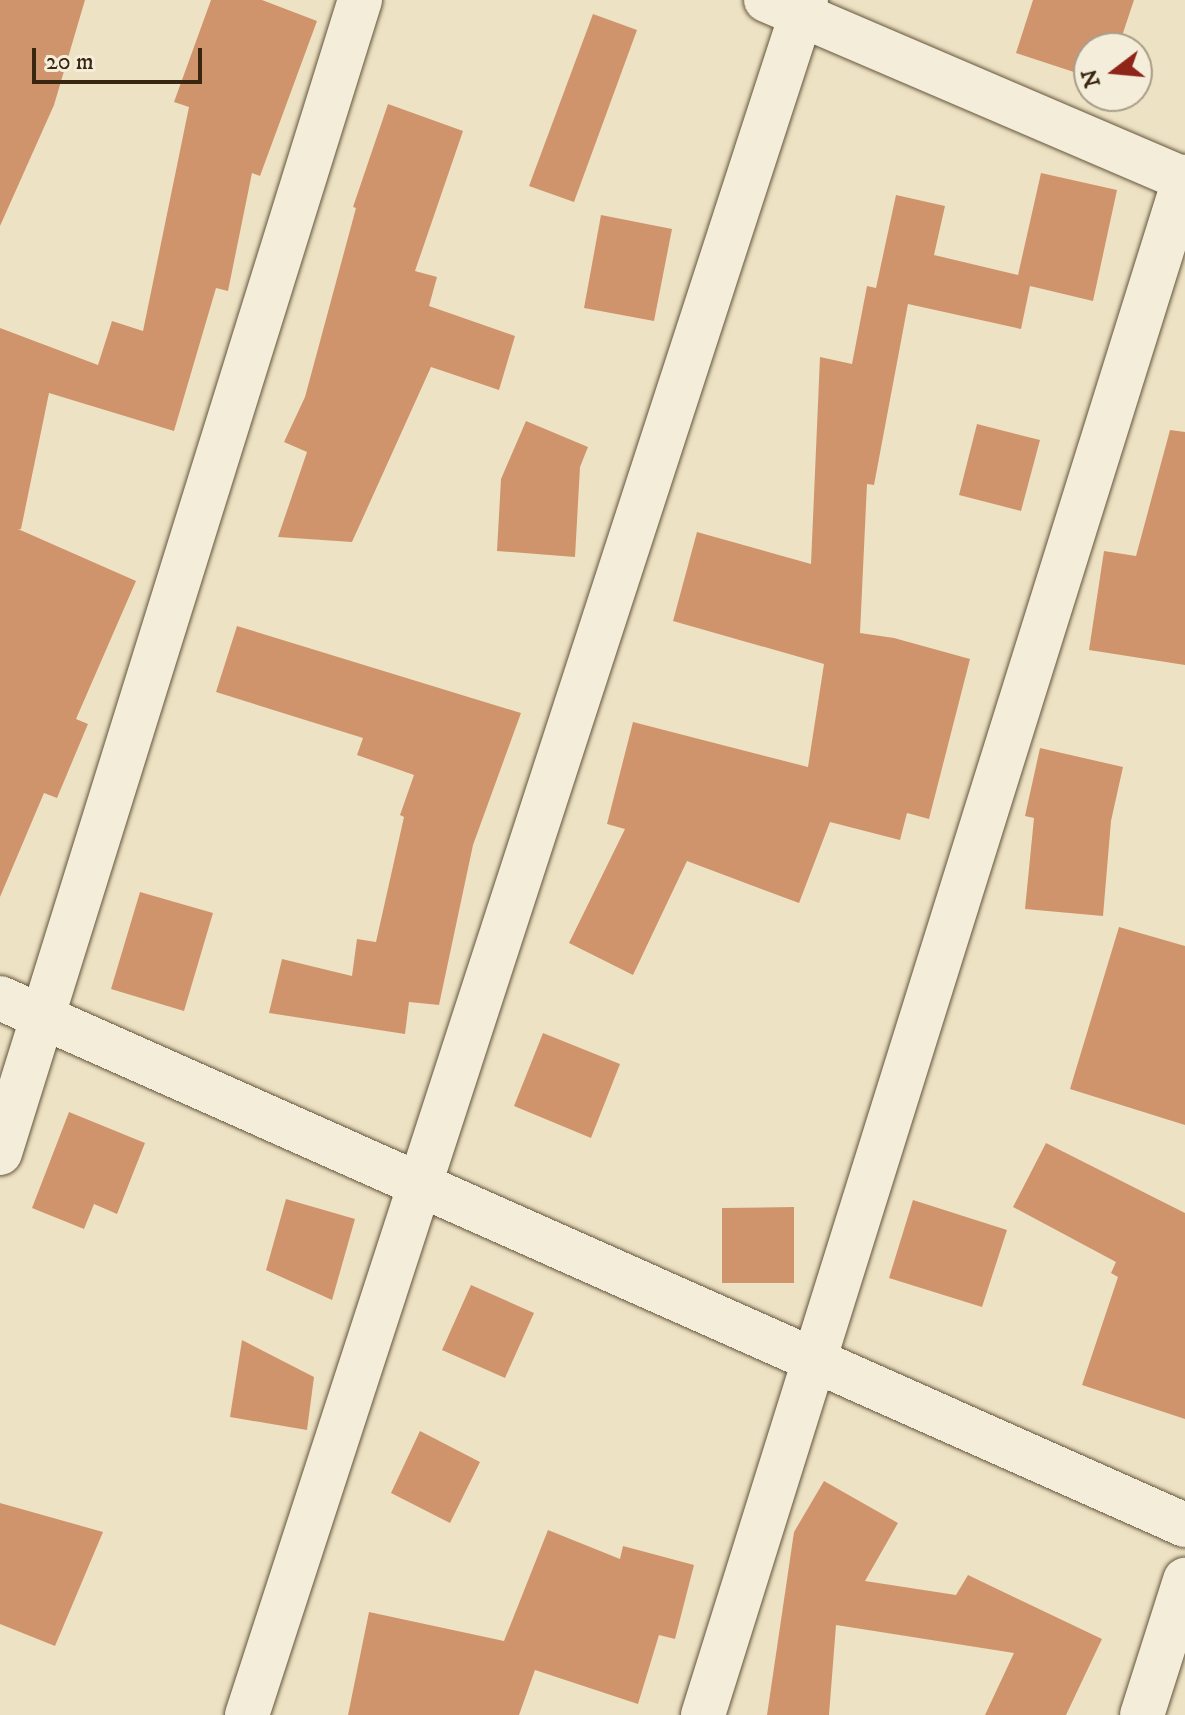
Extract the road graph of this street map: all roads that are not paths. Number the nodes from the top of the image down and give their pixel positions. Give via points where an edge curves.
1 (360, 0) edge
2 (791, 5) edge
3 (1185, 179) edge
4 (0, 998) edge
5 (43, 1016) junction
6 (0, 1153) edge
7 (421, 1185) junction
8 (815, 1361) junction
9 (1185, 1525) edge
10 (1185, 1580) edge
11 (247, 1715) edge
12 (703, 1715) edge
13 (1142, 1715) edge

1 - 5 street
2 - 3 street
2 - 7 street
3 - 8 street
4 - 5 street
5 - 6 street
5 - 7 street
7 - 8 street
7 - 11 street
8 - 9 street
8 - 12 street
10 - 13 street

